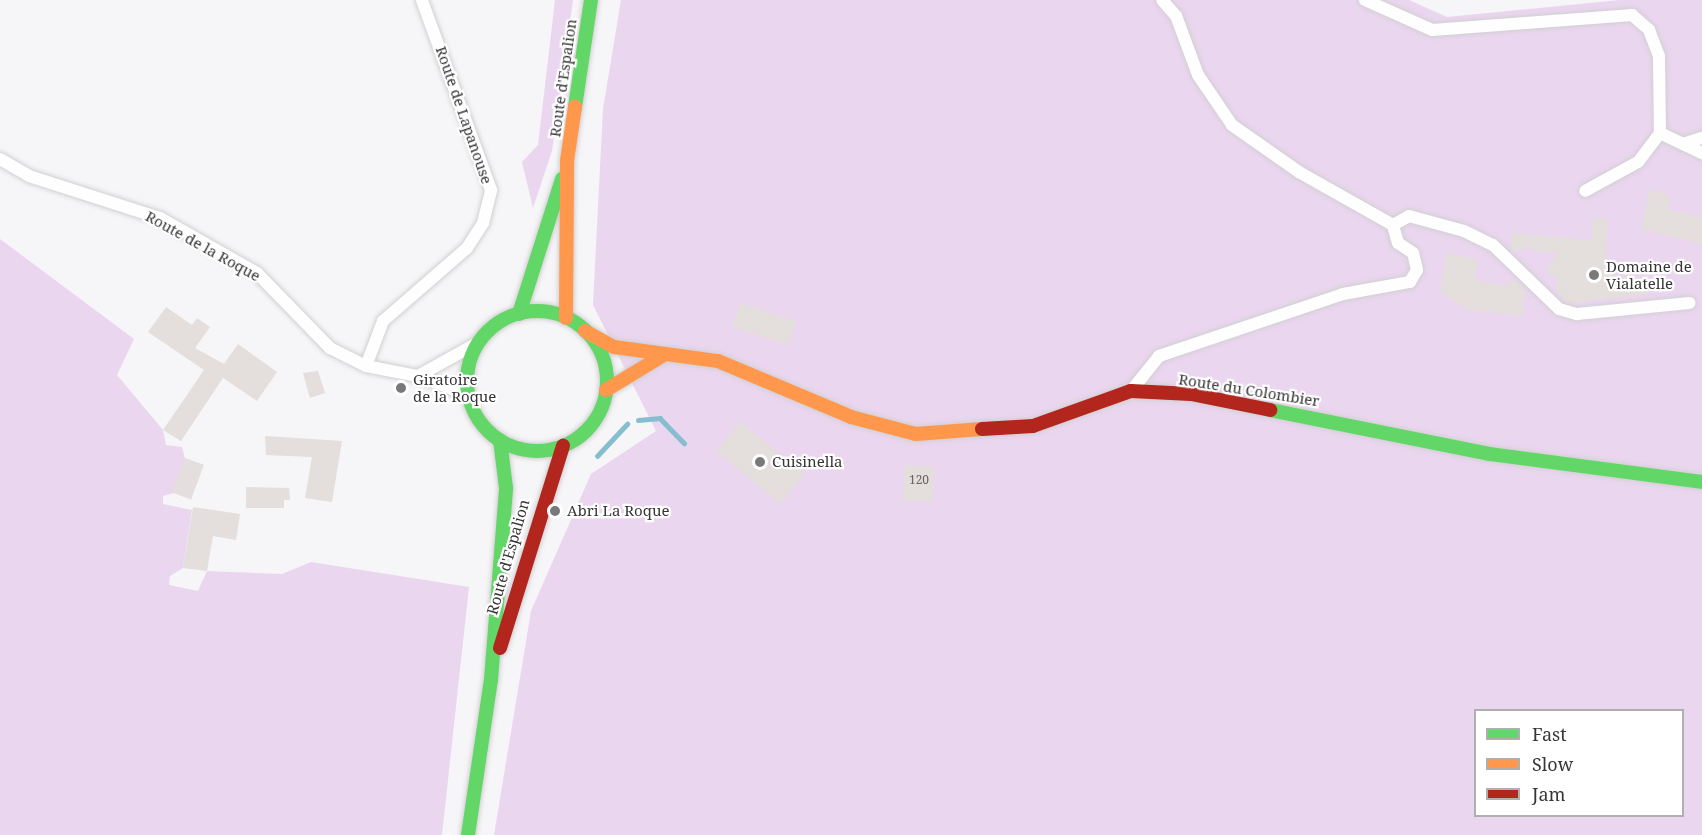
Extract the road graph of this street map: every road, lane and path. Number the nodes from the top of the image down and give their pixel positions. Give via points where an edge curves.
1 (422, 0) edge
2 (591, 0) edge
3 (1162, 0) edge
4 (1365, 0) edge
5 (1660, 134) junction
6 (1702, 138) edge
7 (1683, 144) junction
8 (1702, 153) edge
9 (0, 159) edge
10 (567, 161) junction
11 (1585, 191) dead end
12 (1393, 225) junction
13 (1689, 303) dead end
14 (519, 314) junction
15 (567, 318) junction
16 (585, 331) junction
17 (479, 342) junction
18 (662, 356) junction
19 (366, 366) junction
20 (418, 376) junction
21 (606, 390) junction
22 (1131, 391) junction
23 (469, 395) junction
24 (500, 440) junction
25 (563, 446) junction
26 (1702, 482) edge
27 (491, 680) junction
28 (468, 835) edge

1 - 19 street, Route de Lapanouse via 491,190 483,223 467,248 383,321
2 - 10 main road, Route d'Espalion
3 - 12 street via 1176,16 1198,75 1232,125 1299,172
4 - 5 street via 1432,30 1632,15 1649,30 1659,56
5 - 7 street
5 - 11 street via 1638,162
6 - 7 street
7 - 8 street
9 - 19 street, Route de la Roque via 29,176 160,218 257,273 330,348
10 - 14 main road, Route d'Espalion
10 - 15 main road, Route d'Espalion
12 - 13 street via 1409,216 1464,231 1493,246 1558,309 1577,314
12 - 22 street via 1398,243 1413,253 1417,270 1410,282 1343,294 1159,356
14 - 15 main road via 543,312
14 - 17 main road via 496,324
15 - 16 main road
16 - 18 main road, Route du Colombier via 614,346
16 - 21 main road via 602,358
17 - 20 street
17 - 23 main road via 468,368
18 - 21 main road
18 - 22 main road, Route du Colombier via 718,361 851,417 916,434 1033,426
19 - 20 street, Route de la Roque
20 - 23 street, Route de la Roque
21 - 25 main road via 592,424
22 - 26 main road, Route du Colombier via 1191,394 1490,454
23 - 24 main road via 480,421
24 - 25 main road via 531,450
24 - 27 main road, Route d'Espalion via 506,488
25 - 27 main road, Route d'Espalion via 544,494
27 - 28 main road, Route d'Espalion

